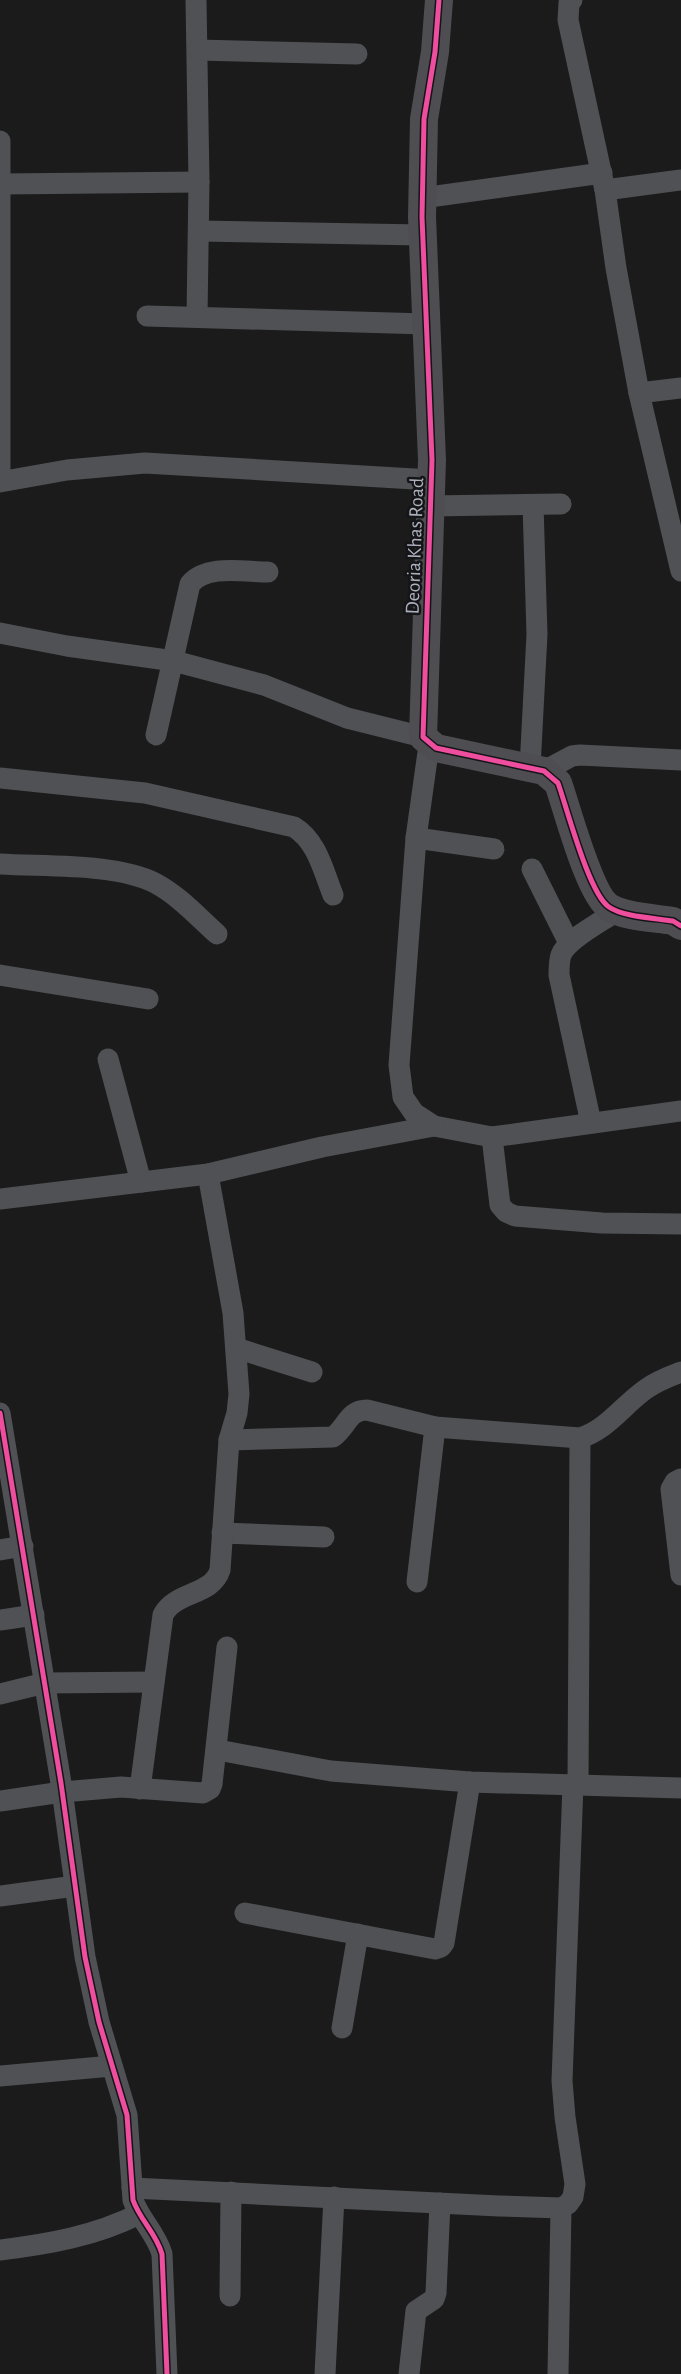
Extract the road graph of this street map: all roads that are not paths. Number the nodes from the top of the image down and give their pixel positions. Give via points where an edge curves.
1 (196, 0) edge
2 (439, 0) edge
3 (572, 0) edge
4 (198, 50) junction
5 (357, 54) dead end
6 (0, 141) edge
7 (681, 180) edge
8 (198, 182) junction
9 (603, 182) junction
10 (1, 184) edge
11 (422, 198) junction
12 (199, 231) junction
13 (422, 235) junction
14 (147, 316) dead end
15 (197, 317) junction
16 (426, 324) junction
17 (681, 388) edge
18 (639, 393) junction
19 (0, 476) edge
20 (0, 482) edge
21 (430, 493) junction
22 (533, 504) junction
23 (561, 504) dead end
24 (673, 507) edge
25 (681, 571) edge
26 (268, 572) dead end
27 (0, 634) edge
28 (174, 661) junction
29 (156, 735) dead end
30 (426, 741) junction
31 (681, 760) edge
32 (537, 770) junction
33 (0, 778) edge
34 (416, 838) junction
35 (494, 849) dead end
36 (0, 864) edge
37 (532, 869) dead end
38 (333, 895) dead end
39 (617, 911) junction
40 (681, 926) edge
41 (217, 934) dead end
42 (569, 943) junction
43 (0, 975) edge
44 (148, 999) dead end
45 (108, 1059) dead end
46 (681, 1111) edge
47 (590, 1123) junction
48 (434, 1126) junction
49 (492, 1137) junction
50 (208, 1174) junction
51 (140, 1182) junction
52 (0, 1199) edge
53 (681, 1224) edge
54 (236, 1348) junction
55 (312, 1372) dead end
56 (681, 1372) edge
57 (0, 1414) edge
58 (435, 1427) junction
59 (580, 1438) junction
60 (228, 1440) junction
61 (5, 1477) edge
62 (681, 1479) edge
63 (222, 1533) junction
64 (324, 1537) dead end
65 (23, 1546) junction
66 (0, 1550) edge
67 (681, 1575) edge
68 (417, 1582) dead end
69 (34, 1615) junction
70 (0, 1620) edge
71 (227, 1647) dead end
72 (154, 1682) junction
73 (45, 1683) junction
74 (0, 1694) edge
75 (218, 1750) junction
76 (470, 1782) junction
77 (576, 1785) junction
78 (681, 1788) edge
79 (140, 1789) junction
80 (62, 1792) junction
81 (0, 1801) edge
82 (75, 1886) junction
83 (0, 1896) edge
84 (245, 1913) dead end
85 (358, 1934) junction
86 (342, 2028) dead end
87 (112, 2066) junction
88 (0, 2076) edge
89 (132, 2188) junction
90 (231, 2192) junction
91 (334, 2197) junction
92 (440, 2203) junction
93 (561, 2208) junction
94 (139, 2214) junction
95 (0, 2250) edge
96 (230, 2296) dead end
97 (167, 2374) edge
98 (325, 2374) edge
99 (409, 2374) edge
100 (558, 2374) edge

1 - 4 street
2 - 11 street, Deoria Khas Road via 435,52 424,119
3 - 9 street via 568,20
4 - 5 street
4 - 8 street
6 - 10 street
7 - 9 street
8 - 10 street
8 - 12 street
9 - 11 street
9 - 18 street
10 - 19 street
11 - 13 street, Deoria Khas Road
12 - 13 street
12 - 15 street
13 - 16 street, Deoria Khas Road
14 - 15 street
15 - 16 street
16 - 21 street, Deoria Khas Road
17 - 18 street
18 - 24 street
20 - 21 street via 77,469 145,463
21 - 22 street
21 - 30 street, Deoria Khas Road
22 - 23 street
22 - 32 street
24 - 25 street
26 - 28 street via 210,572 197,576 190,584
27 - 28 street
28 - 29 street
28 - 30 street via 264,685 347,718
30 - 32 street via 436,748
30 - 34 street
31 - 32 street via 580,755
32 - 39 street via 558,783 598,894 605,904
33 - 38 street via 146,793 294,827 312,843
34 - 35 street
34 - 48 street via 399,1065 403,1097 414,1113
36 - 41 street via 105,870 154,883
37 - 42 street
39 - 40 street via 673,921
39 - 42 street
42 - 47 street via 561,953 558,975
43 - 44 street
45 - 51 street
46 - 47 street
47 - 49 street
48 - 49 street
48 - 50 street via 322,1147
49 - 53 street via 500,1205 514,1216 602,1223
50 - 51 street
50 - 54 street via 234,1313
51 - 52 street
54 - 55 street
54 - 60 street via 239,1394
56 - 59 street via 645,1389 598,1430
57 - 61 street
58 - 59 street
58 - 60 street via 358,1410 334,1437
58 - 68 street
59 - 77 street
60 - 63 street
61 - 65 street
62 - 67 street via 671,1489
63 - 64 street
63 - 72 street via 217,1580 174,1601 163,1615
65 - 66 street
65 - 69 street
69 - 70 street
69 - 73 street
71 - 75 street
72 - 73 street
72 - 79 street
73 - 74 street
73 - 80 street
75 - 76 street via 331,1771
75 - 79 street via 208,1791
76 - 77 street
76 - 85 street via 444,1943 435,1949
77 - 78 street
77 - 93 street via 562,2081 574,2184 573,2197
79 - 80 street
80 - 81 street
80 - 82 street
82 - 83 street
82 - 87 street via 85,1957
84 - 85 street
85 - 86 street
87 - 88 street
87 - 89 street via 127,2116
89 - 90 street
89 - 94 street
90 - 91 street
90 - 96 street
91 - 92 street
91 - 98 street
92 - 93 street
92 - 99 street via 436,2293 434,2299 416,2311
93 - 100 street
94 - 95 street via 114,2227 89,2234
94 - 97 street via 158,2240 162,2254

